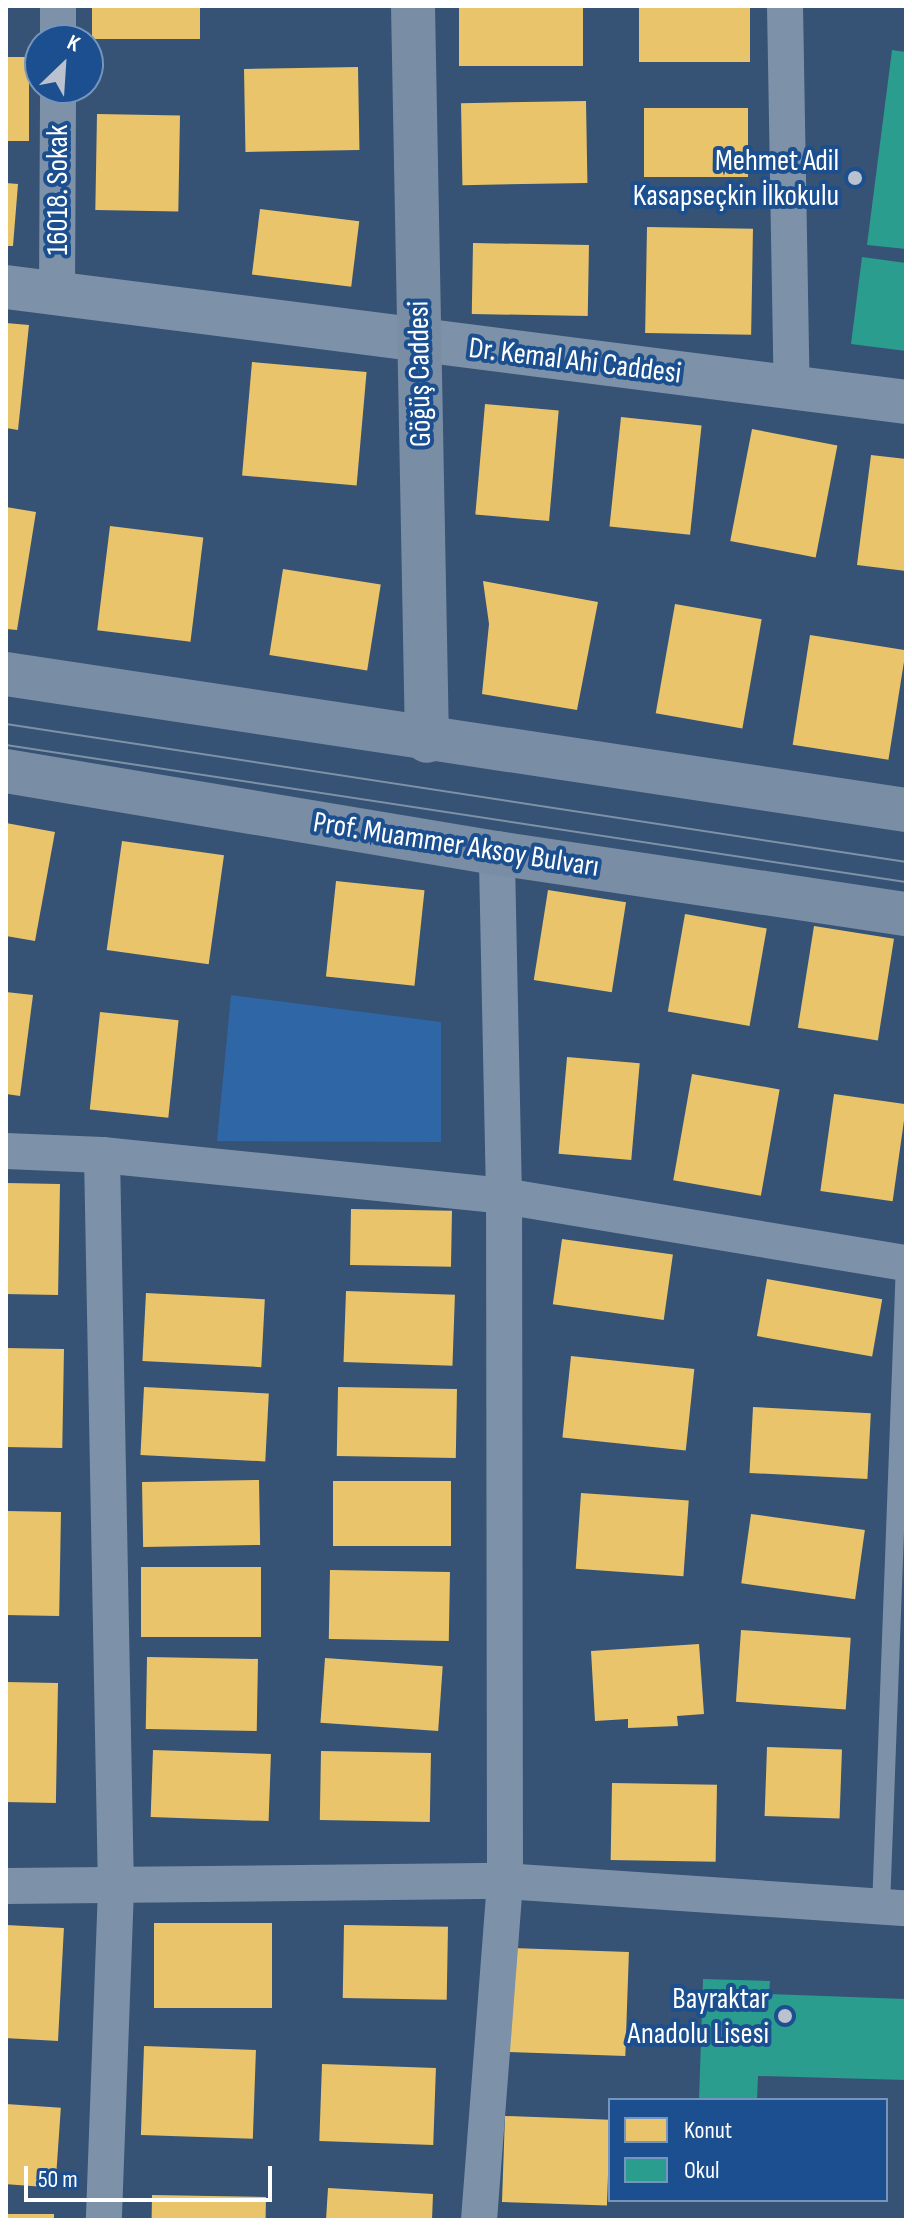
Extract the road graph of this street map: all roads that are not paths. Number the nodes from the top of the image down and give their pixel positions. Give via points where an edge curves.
1 (413, 6) edge
2 (785, 6) edge
3 (58, 104) edge
4 (6, 287) edge
5 (57, 292) junction
6 (420, 341) junction
7 (792, 390) junction
8 (906, 402) edge
9 (6, 674) edge
10 (427, 741) junction
11 (6, 771) edge
12 (906, 810) edge
13 (497, 853) junction
14 (906, 914) edge
15 (6, 1151) edge
16 (102, 1155) junction
17 (504, 1196) junction
18 (905, 1263) edge
19 (505, 1881) junction
20 (6, 1886) edge
21 (116, 1888) junction
22 (894, 1908) edge
23 (104, 2220) edge
24 (479, 2220) edge

1 - 6 main road, Göğüş Caddesi
2 - 7 street
3 - 5 street, 16018. Sokak
4 - 5 street, Dr. Kemal Ahi Caddesi
5 - 6 street, Dr. Kemal Ahi Caddesi
6 - 7 street, Dr. Kemal Ahi Caddesi
6 - 10 main road, Göğüş Caddesi
7 - 8 street, Dr. Kemal Ahi Caddesi
9 - 10 main road
10 - 12 main road
11 - 13 main road, Prof. Muammer Aksoy Bulvarı
13 - 14 main road, Prof. Muammer Aksoy Bulvarı
13 - 17 street
15 - 16 street
16 - 17 street
16 - 21 street
17 - 18 street
17 - 19 street
18 - 22 lane
19 - 21 street
19 - 22 street
19 - 24 street
20 - 21 street
21 - 23 street

